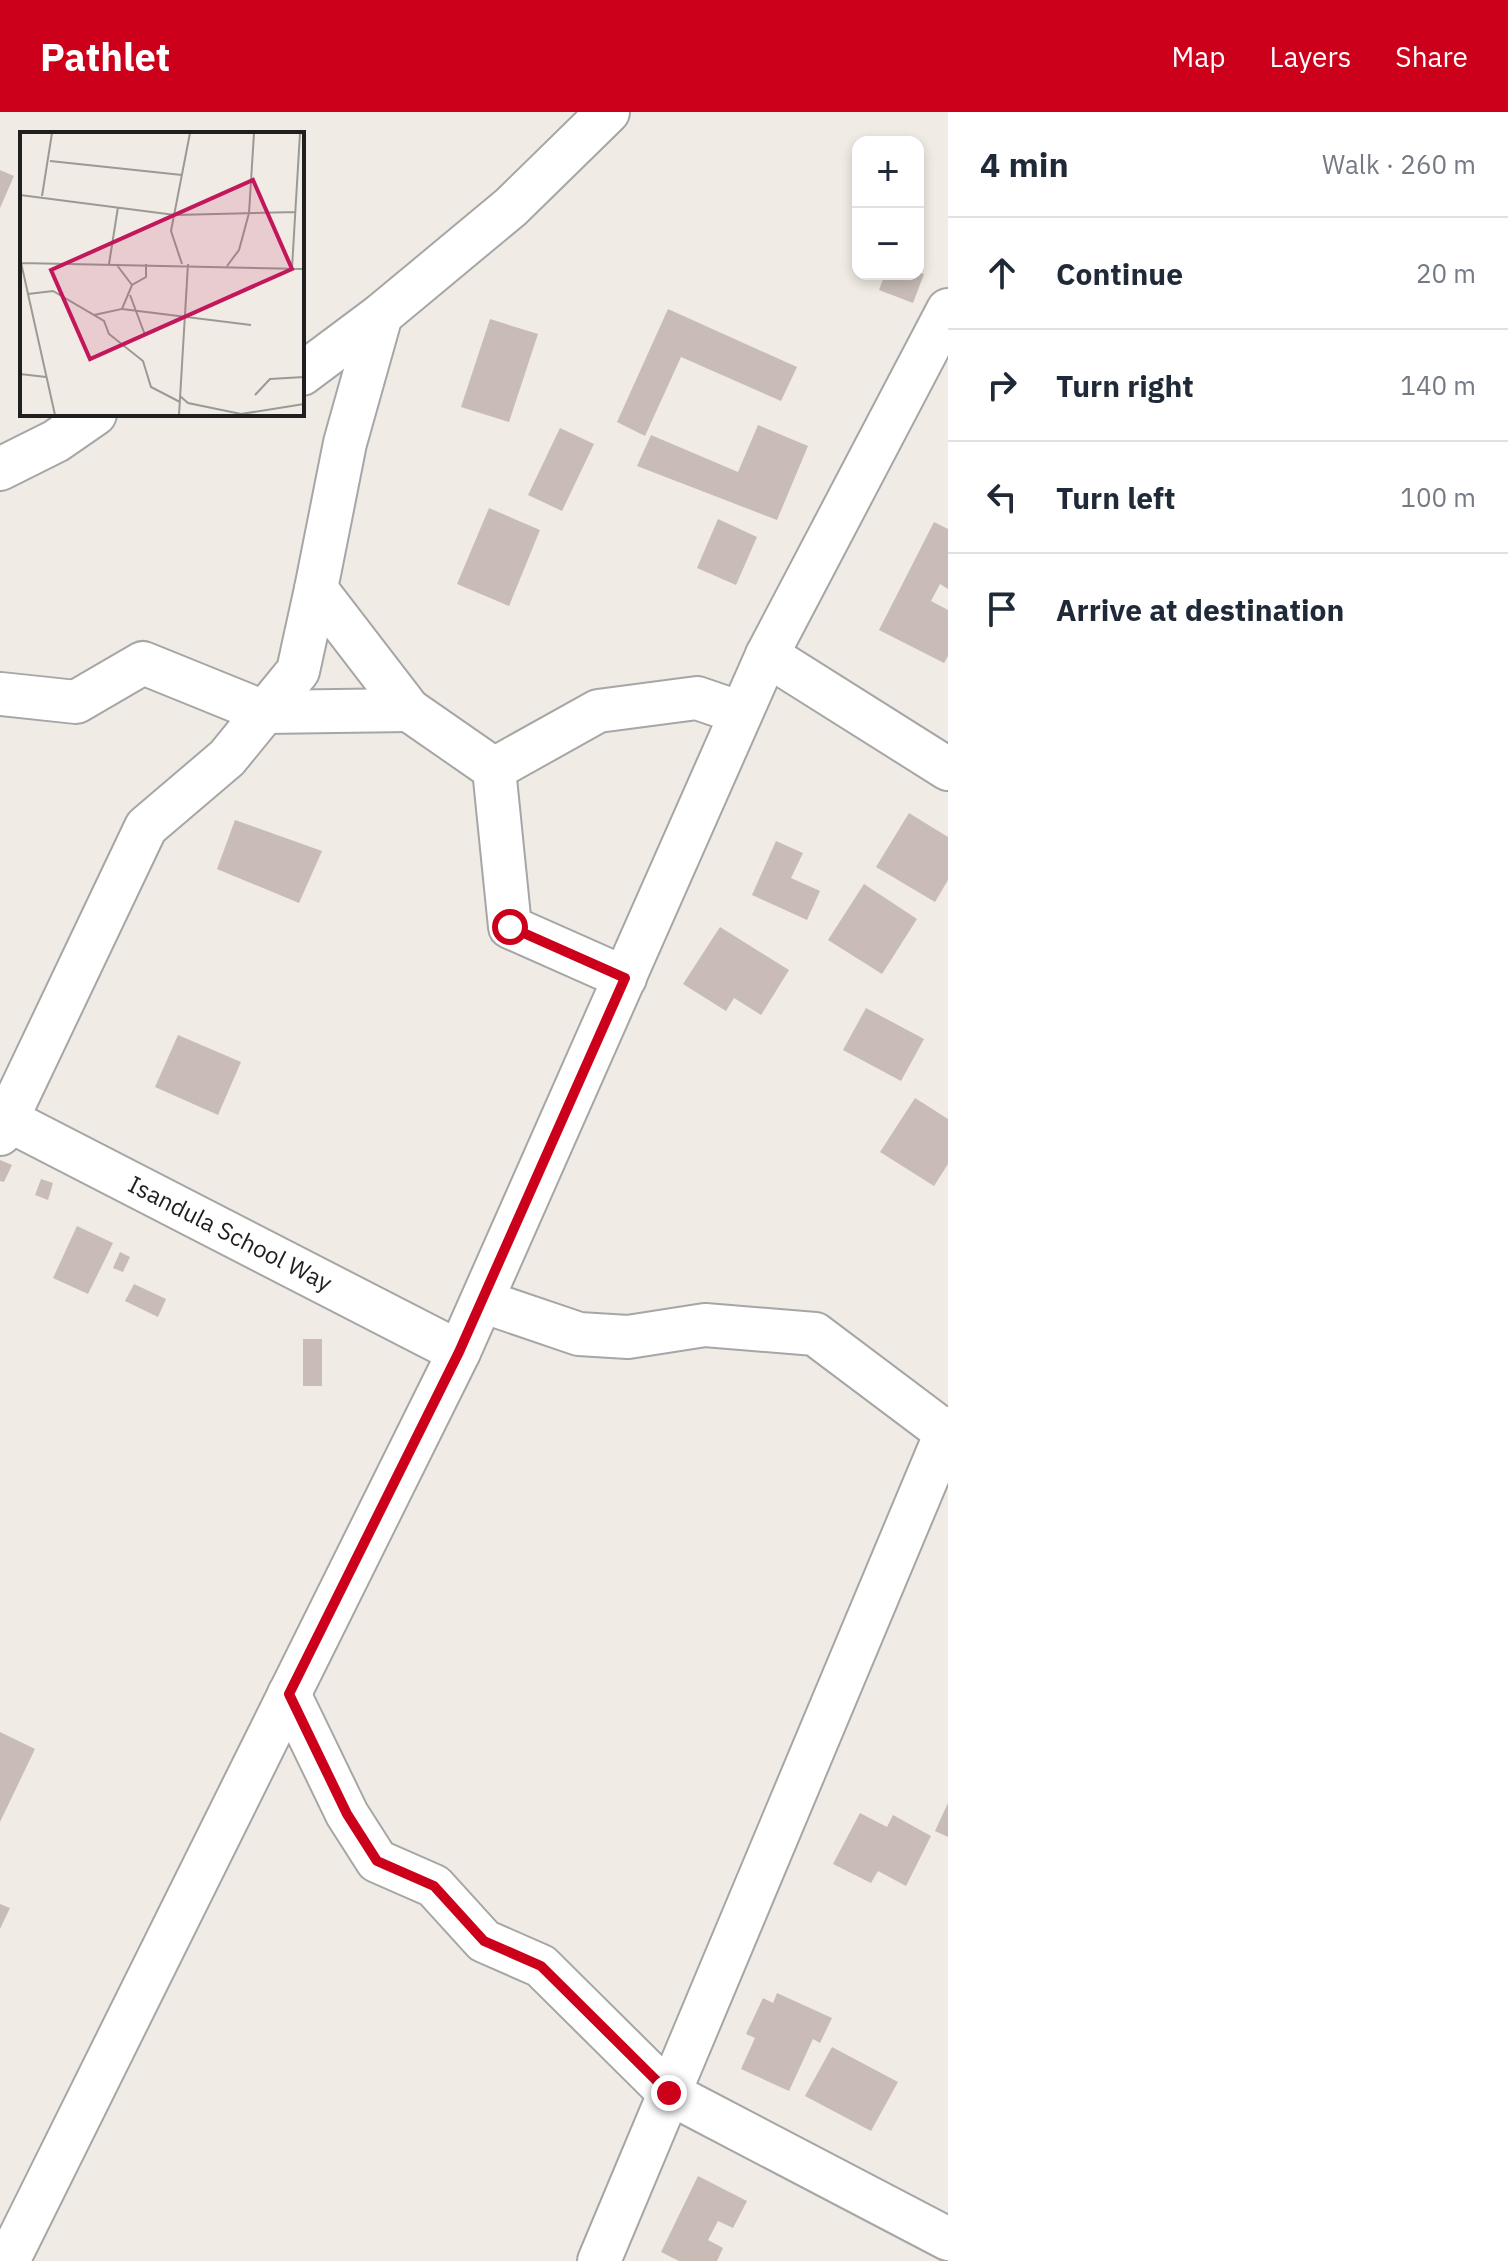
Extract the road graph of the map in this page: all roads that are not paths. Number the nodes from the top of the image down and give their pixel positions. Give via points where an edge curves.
1 (608, 112) edge
2 (948, 310) edge
3 (381, 315) junction
4 (304, 373) edge
5 (92, 416) edge
6 (0, 469) edge
7 (316, 589) junction
8 (767, 655) junction
9 (1, 694) edge
10 (409, 710) junction
11 (264, 712) junction
12 (741, 713) junction
13 (494, 769) junction
14 (948, 769) edge
15 (625, 978) junction
16 (3, 1123) edge
17 (482, 1301) junction
18 (459, 1352) junction
19 (947, 1431) edge
20 (289, 1694) junction
21 (669, 2093) junction
22 (948, 2239) edge
23 (8, 2261) edge
24 (599, 2261) edge

1 - 3 street via 511,207
2 - 8 street
3 - 4 street
3 - 7 street via 345,443
5 - 6 street
7 - 10 street
7 - 11 street via 298,671
8 - 12 street
8 - 14 street
9 - 11 street via 76,702 143,663
10 - 11 street
10 - 13 street
11 - 16 street via 227,758 146,827
12 - 13 street via 697,698 598,711
12 - 15 street
13 - 15 street via 510,927
15 - 17 street
16 - 18 street, Isandula School Way
17 - 18 street
17 - 19 street via 579,1334 628,1337 705,1325 815,1334
18 - 20 street
19 - 21 street
20 - 21 street via 347,1814 377,1861 434,1886 484,1941 541,1966
20 - 23 street
21 - 22 street
21 - 24 street

